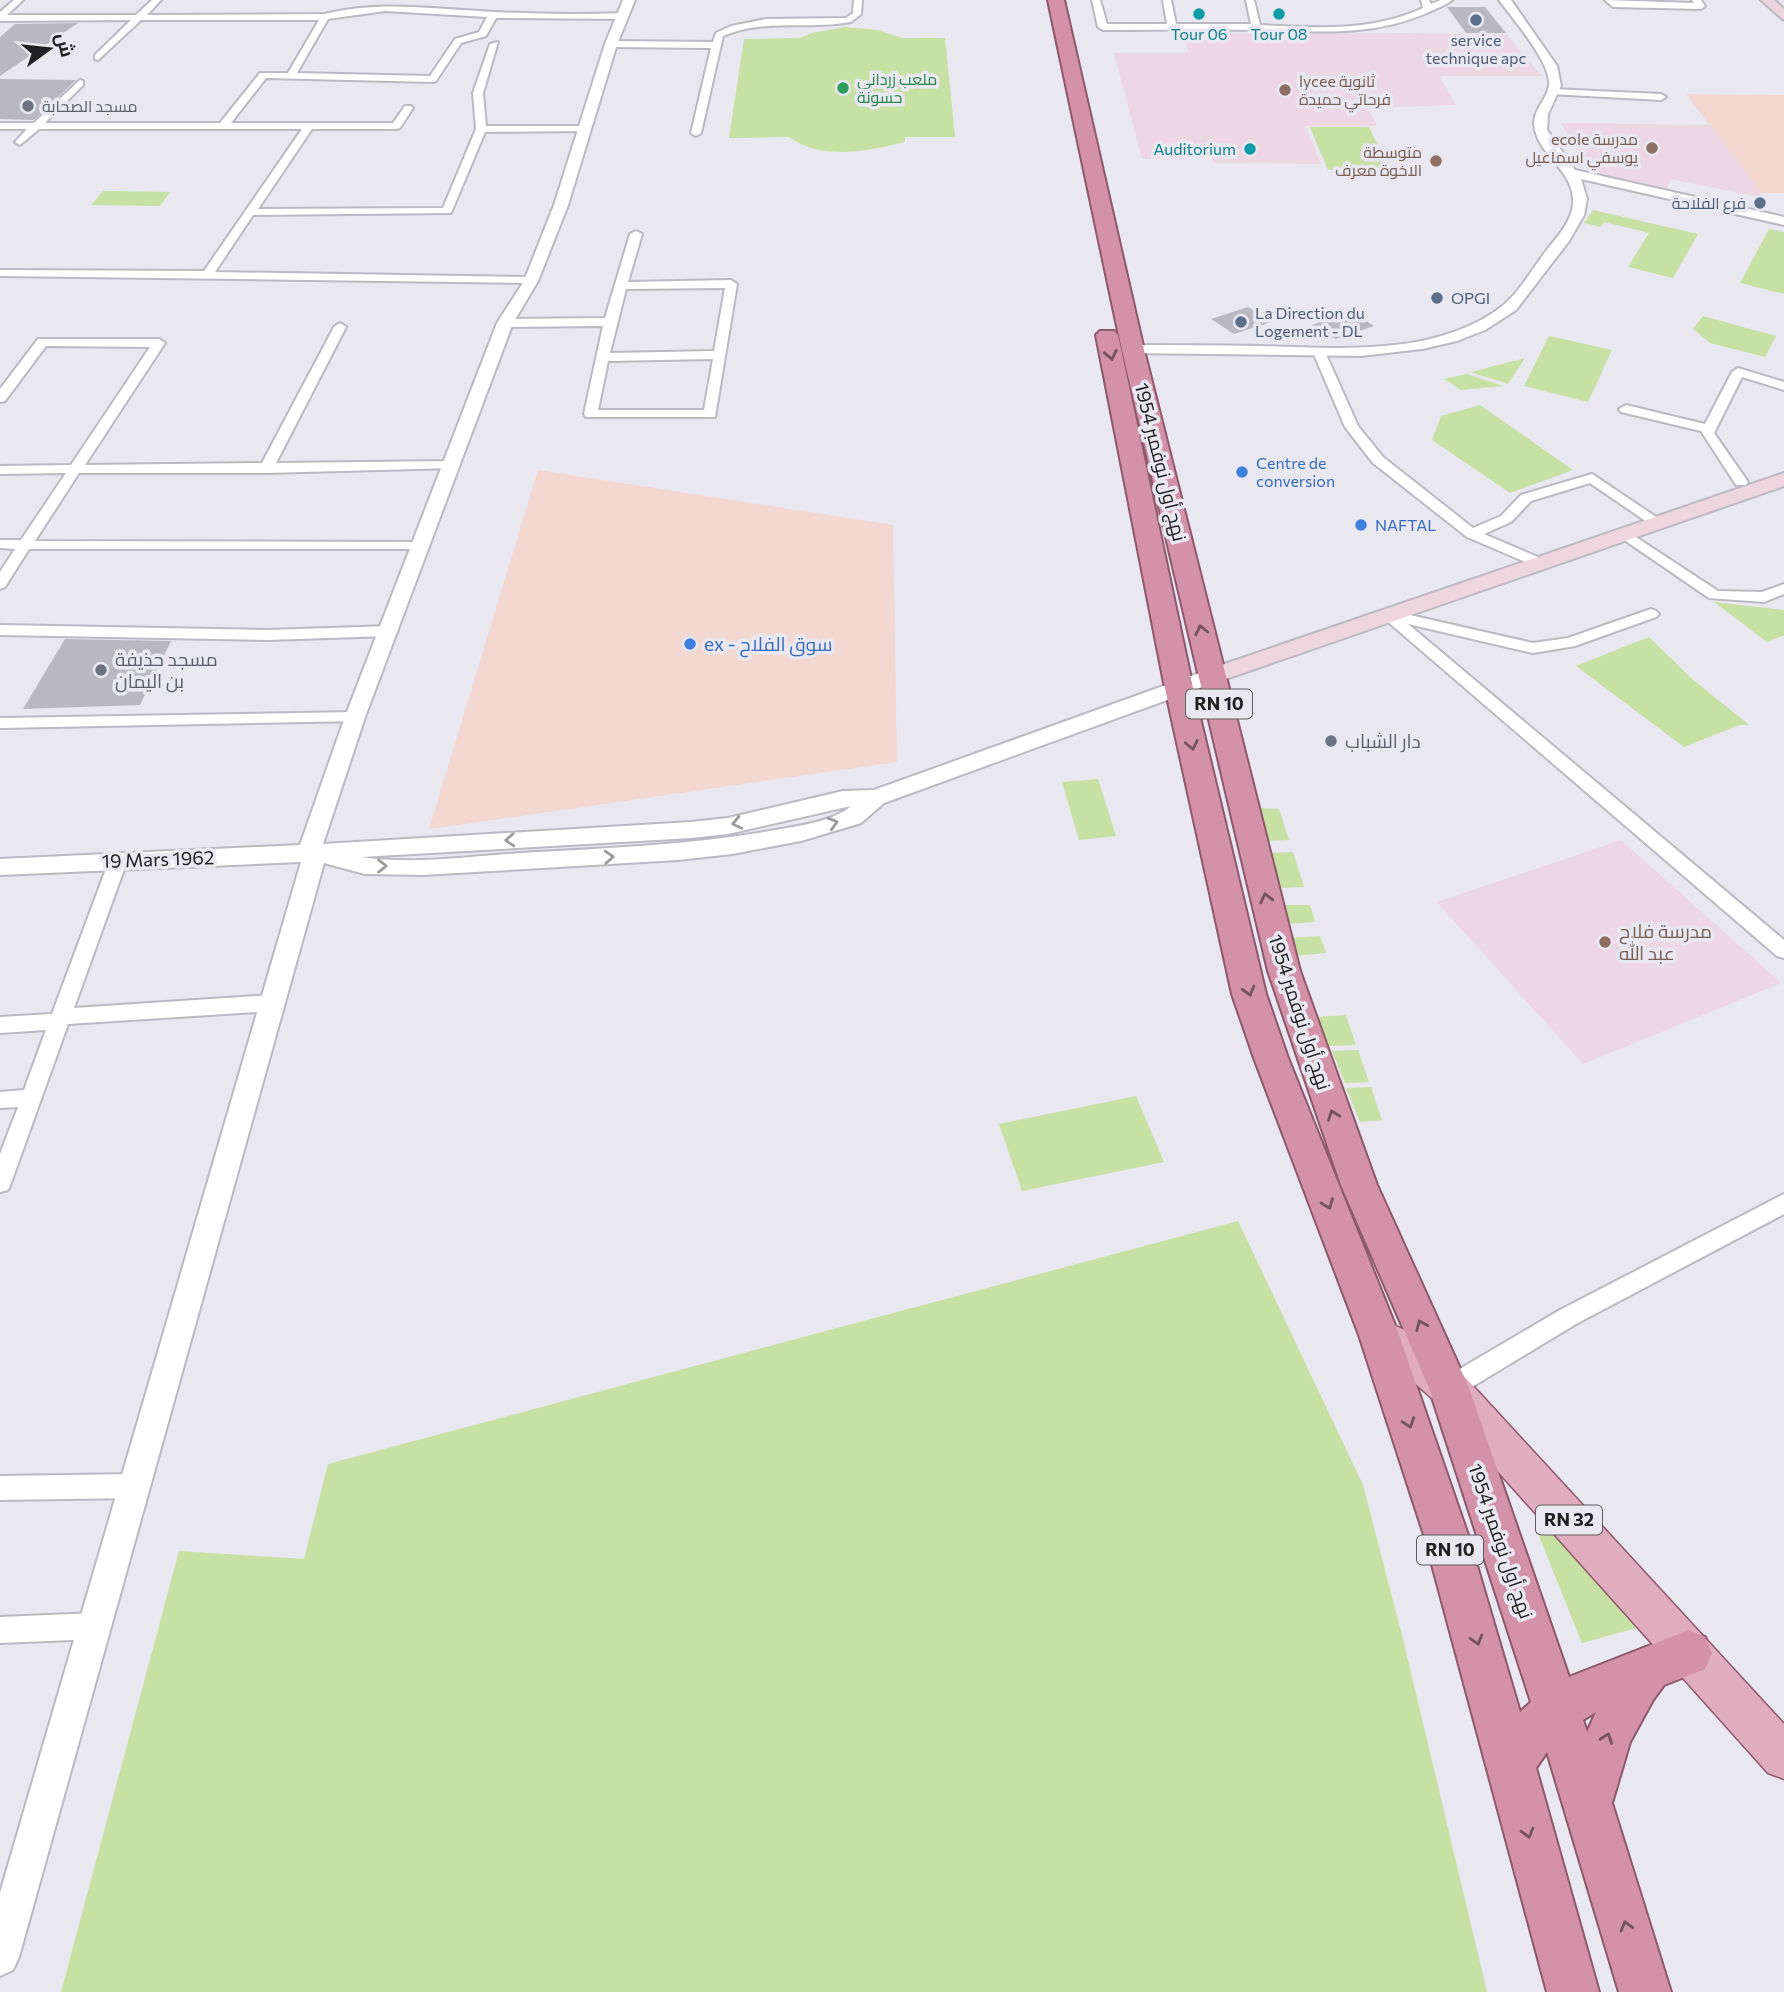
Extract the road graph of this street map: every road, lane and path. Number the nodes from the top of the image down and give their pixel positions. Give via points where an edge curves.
1 (157, 0) edge
2 (858, 0) edge
3 (1037, 0) edge
4 (1056, 0) edge
5 (1096, 0) edge
6 (1167, 0) edge
7 (1250, 0) edge
8 (1448, 0) edge
9 (1505, 0) edge
10 (1609, 0) edge
11 (1696, 0) edge
12 (1768, 0) edge
13 (17, 1) edge
14 (0, 3) edge
15 (1427, 4) edge
16 (626, 8) edge
17 (85, 9) dead end
18 (237, 9) dead end
19 (493, 15) junction
20 (1784, 16) edge
21 (0, 17) edge
22 (141, 17) junction
23 (229, 17) junction
24 (325, 17) junction
25 (76, 18) junction
26 (1172, 25) junction
27 (1256, 27) junction
28 (495, 44) dead end
29 (611, 44) junction
30 (715, 45) junction
31 (98, 57) dead end
32 (290, 76) junction
33 (80, 83) dead end
34 (1553, 92) junction
35 (1661, 97) dead end
36 (408, 108) dead end
37 (224, 125) junction
38 (0, 126) edge
39 (37, 126) junction
40 (308, 127) junction
41 (481, 129) junction
42 (584, 129) junction
43 (696, 133) dead end
44 (20, 142) dead end
45 (1570, 173) junction
46 (252, 212) junction
47 (1784, 221) edge
48 (636, 234) dead end
49 (1100, 242) junction
50 (0, 273) edge
51 (207, 275) junction
52 (531, 281) junction
53 (620, 286) junction
54 (610, 322) junction
55 (505, 323) junction
56 (340, 327) dead end
57 (1133, 350) junction
58 (1319, 352) junction
59 (719, 355) junction
60 (601, 357) junction
61 (1784, 386) edge
62 (0, 398) edge
63 (1626, 409) dead end
64 (1709, 429) junction
65 (1145, 455) junction
66 (450, 465) junction
67 (267, 469) junction
68 (0, 470) edge
69 (75, 471) junction
70 (1784, 479) edge
71 (1741, 482) dead end
72 (1655, 522) junction
73 (1472, 534) junction
74 (1625, 534) junction
75 (0, 544) edge
76 (24, 545) junction
77 (422, 546) junction
78 (1540, 563) junction
79 (1188, 572) junction
80 (1156, 573) junction
81 (0, 583) edge
82 (1784, 589) edge
83 (1651, 614) dead end
84 (1388, 615) junction
85 (0, 630) edge
86 (390, 631) junction
87 (1212, 676) junction
88 (1179, 688) junction
89 (355, 717) junction
90 (0, 723) edge
91 (312, 853) junction
92 (118, 861) junction
93 (0, 867) edge
94 (1784, 951) edge
95 (273, 1003) junction
96 (60, 1019) junction
97 (0, 1025) edge
98 (32, 1098) junction
99 (0, 1100) edge
100 (7, 1144) edge
101 (0, 1183) edge
102 (1784, 1203) edge
103 (1379, 1335) junction
104 (1449, 1388) junction
105 (136, 1486) junction
106 (0, 1488) edge
107 (96, 1626) junction
108 (0, 1630) edge
109 (1669, 1660) junction
110 (1557, 1709) junction
111 (1784, 1757) edge
112 (1510, 1767) junction
113 (1588, 1803) junction
114 (0, 1957) edge
115 (1573, 1992) edge
116 (1646, 1992) edge

1 - 22 street
2 - 30 street via 858,14 848,20 756,23 728,30 719,35
3 - 49 highway, نهج أول نوفمبر 1954 / RN 10
4 - 49 highway, نهج أول نوفمبر 1954 / RN 10
5 - 26 street via 1103,27
6 - 26 street
7 - 27 street
8 - 15 street
9 - 34 street via 1551,66 1557,78
10 - 11 street via 1613,4 1701,5
12 - 20 main road
13 - 14 street
13 - 21 street
15 - 27 street via 1407,21 1373,28
16 - 19 street
16 - 29 street
17 - 25 street
18 - 23 street
19 - 24 street via 354,10
19 - 32 street via 482,34 458,41 433,79
21 - 25 street
22 - 23 street
22 - 25 street
22 - 31 street
23 - 24 street
24 - 32 street
26 - 27 street
28 - 41 street via 478,93
29 - 30 street
29 - 42 street
30 - 43 street
32 - 37 street via 263,75
33 - 39 street
34 - 35 street
34 - 45 street via 1542,114 1541,131
36 - 40 street via 396,126
37 - 39 street
37 - 40 street
38 - 39 street
39 - 44 street
40 - 46 street
41 - 42 street
41 - 46 street via 447,211
42 - 52 street
45 - 47 street
45 - 58 street via 1580,197 1577,217 1507,310 1476,328 1424,344
46 - 51 street
48 - 53 street
49 - 57 highway, نهج أول نوفمبر 1954 / RN 10
49 -> 65 highway, نهج أول نوفمبر 1954 / RN 10
50 - 51 street
51 - 52 street
52 - 55 street
53 - 54 street
53 - 59 street via 731,284
54 - 55 street
54 - 60 street
55 - 66 street
56 - 67 street
57 - 58 street
57 - 65 highway, نهج أول نوفمبر 1954 / RN 10
58 - 73 street via 1364,445
59 - 60 street
59 - 60 street via 710,414 591,414
61 - 64 street via 1738,372
62 - 69 street via 42,342 159,343
63 - 64 street
64 - 71 street via 1707,433
65 - 79 highway, نهج أول نوفمبر 1954 / RN 10
65 - 80 highway, نهج أول نوفمبر 1954 / RN 10
66 - 67 street
66 - 77 street
67 - 69 street
68 - 69 street
69 - 76 street
70 - 72 main road
72 - 73 street via 1592,478 1526,498 1506,519
72 - 74 main road
73 - 78 street
74 - 78 main road
74 - 82 street via 1714,595 1764,597
75 - 76 street
76 - 77 street
76 - 81 street
77 - 86 street
78 - 84 main road
79 - 80 highway
87 -> 79 highway, نهج أول نوفمبر 1954 / RN 10
80 - 88 highway, نهج أول نوفمبر 1954 / RN 10
83 - 84 street via 1570,643 1533,648
84 - 87 main road
84 - 94 street
85 - 86 street via 267,635
86 - 89 street
87 - 88 street, 19 Mars 1962
104 -> 87 highway, نهج أول نوفمبر 1954 / RN 10 via 1359,1185 1314,1063 1284,971
88 - 91 street, 19 Mars 1962 via 876,798 853,817 801,833 678,852 423,867 365,866
88 -> 103 highway, نهج أول نوفمبر 1954 / RN 10 via 1249,993
89 - 90 street
89 - 91 street
91 - 92 street, 19 Mars 1962
91 - 95 street
92 - 93 street, 19 Mars 1962
92 - 96 street
95 - 96 street
95 - 105 street
96 - 97 street
96 - 98 street
98 - 99 street
98 - 100 street
100 - 101 street
102 - 104 street via 1568,1317
103 - 104 main road, RN 32 via 1404,1349
103 -> 112 highway, نهج أول نوفمبر 1954 / RN 10 via 1446,1535
104 - 109 main road, RN 32
104 - 110 highway, نهج أول نوفمبر 1954 / RN 10
105 - 106 street
105 - 107 street
107 - 108 street
107 - 114 street
109 - 110 highway via 1601,1684
109 - 111 main road, RN 32
113 -> 109 highway via 1610,1728 1627,1696
110 - 112 highway via 1521,1744
110 - 113 highway, نهج أول نوفمبر 1954 / RN 10
112 -> 115 highway, نهج أول نوفمبر 1954 / RN 10
116 -> 113 highway, نهج أول نوفمبر 1954 / RN 10

